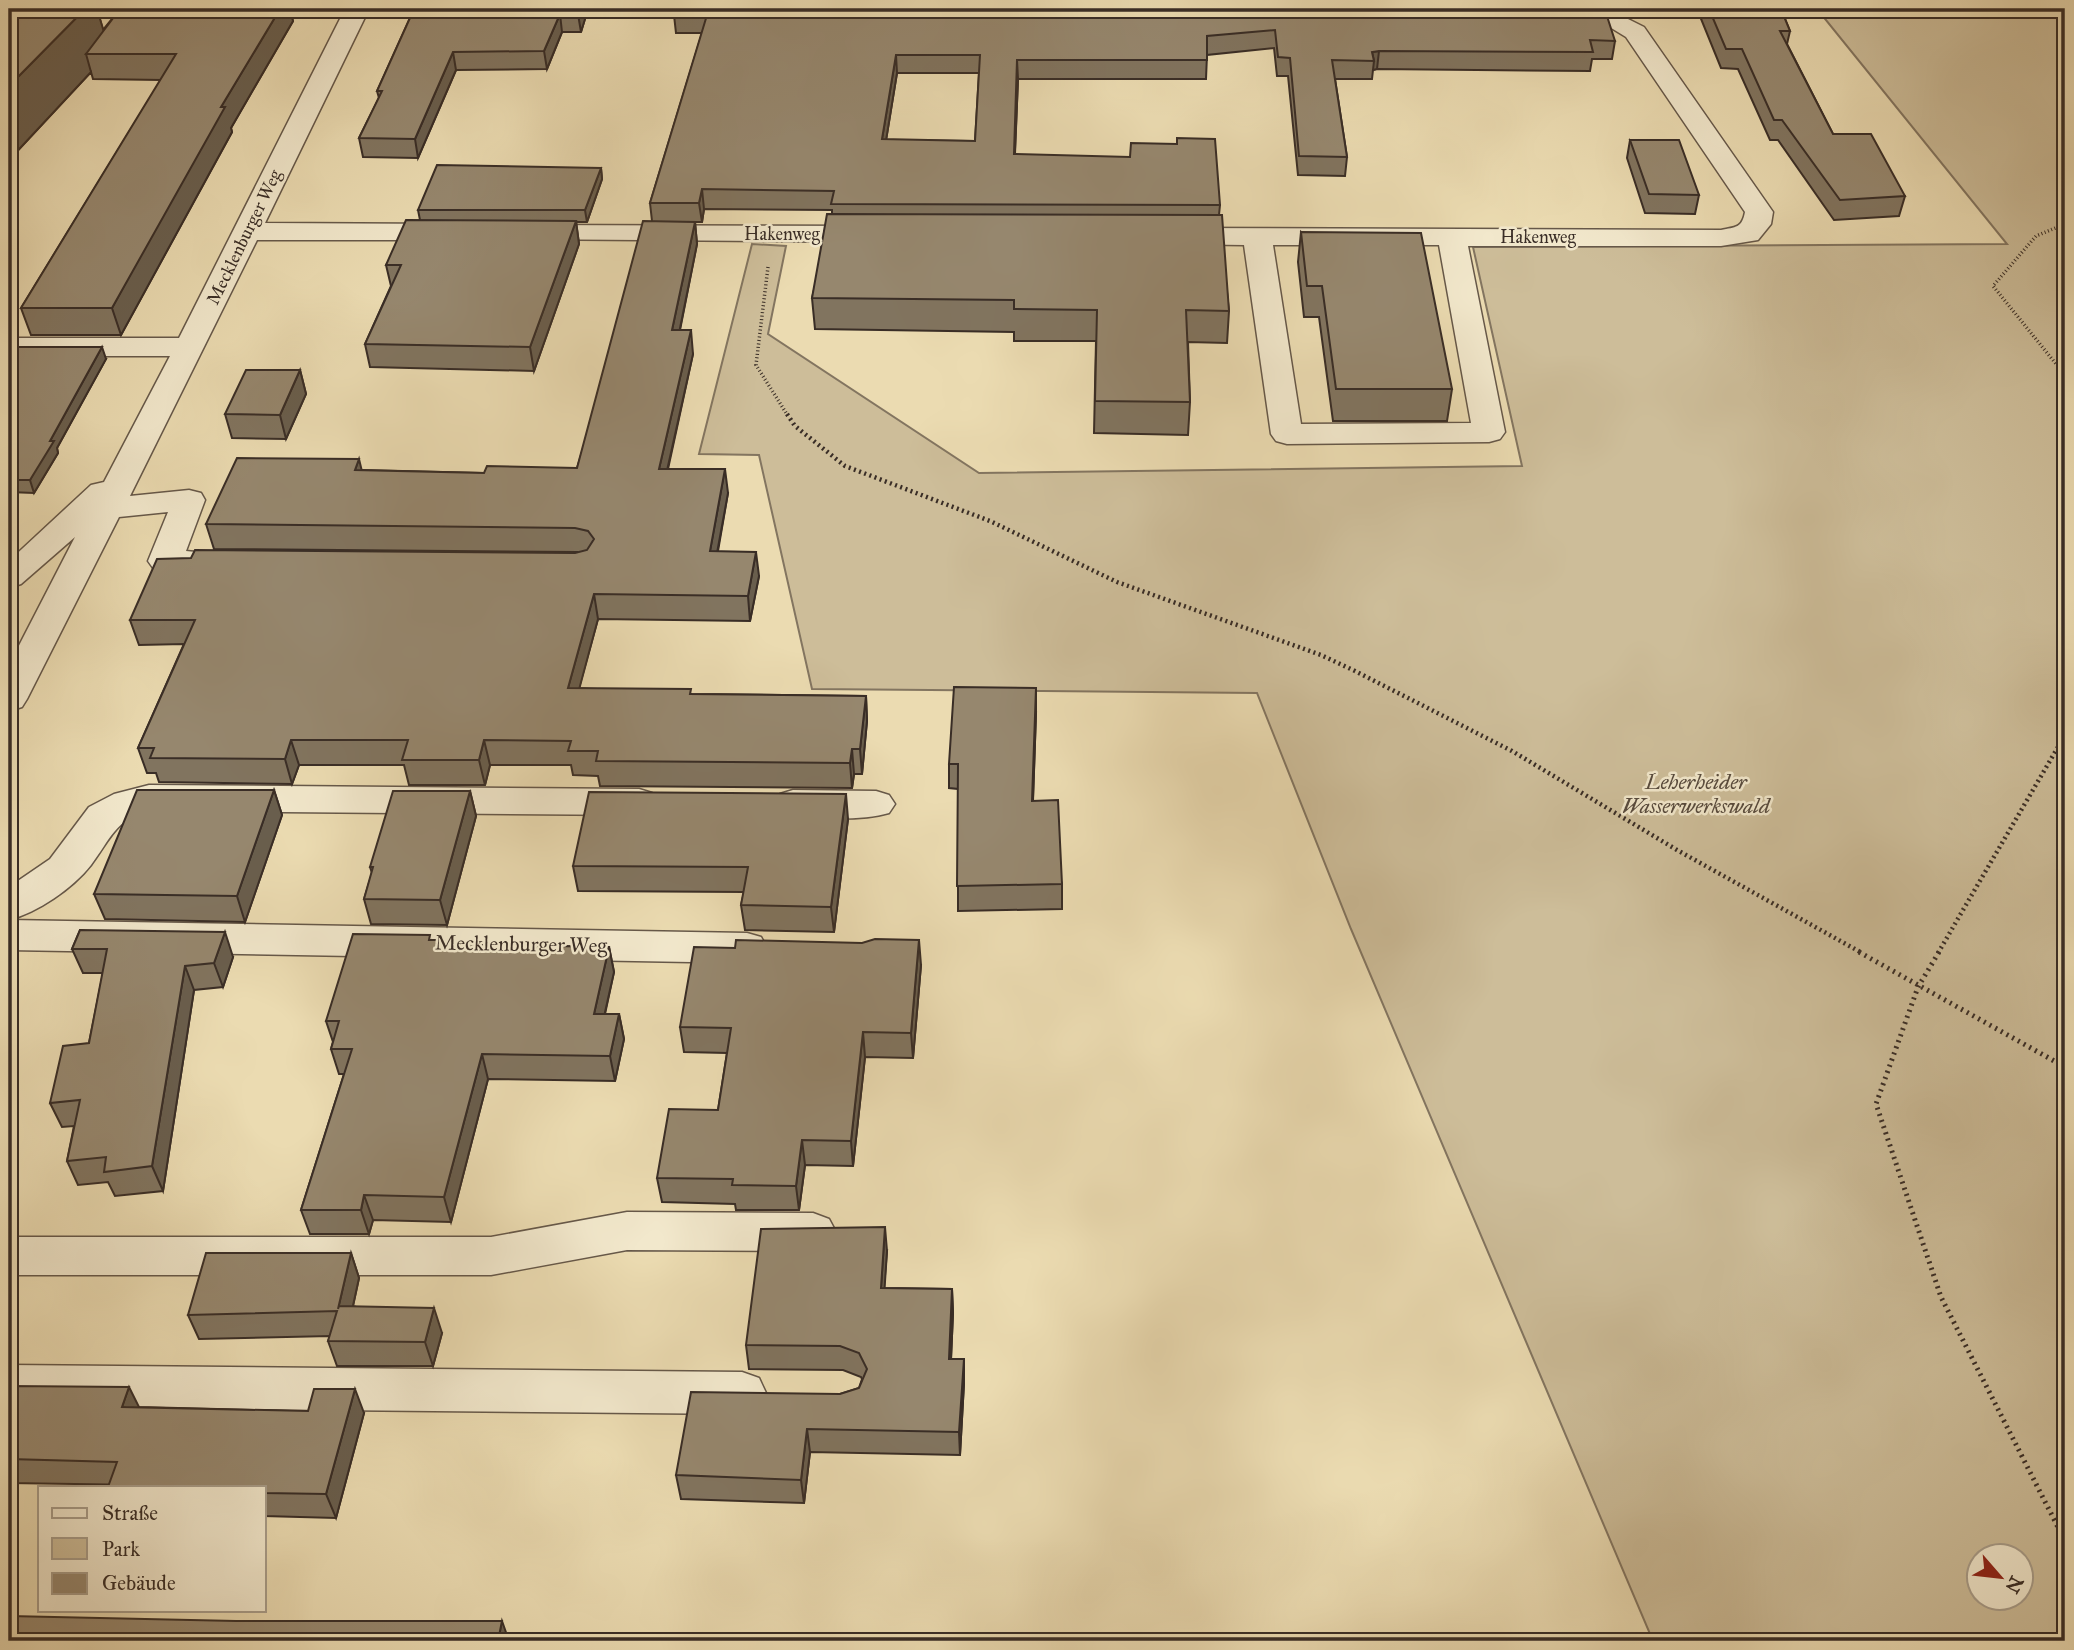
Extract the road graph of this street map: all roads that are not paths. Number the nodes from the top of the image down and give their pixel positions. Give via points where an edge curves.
1 (357, 9) edge
2 (804, 9) edge
3 (913, 12) edge
4 (1534, 16) edge
5 (247, 231) junction
6 (897, 234) edge
7 (1147, 236) edge
8 (1257, 236) junction
9 (1452, 237) junction
10 (9, 347) edge
11 (190, 347) junction
12 (128, 464) junction
13 (106, 508) junction
14 (9, 548) edge
15 (86, 549) junction
16 (247, 562) edge
17 (9, 577) edge
18 (9, 607) edge
19 (9, 699) edge
20 (668, 802) edge
21 (765, 803) edge
22 (876, 804) dead end
23 (9, 906) edge
24 (9, 935) edge
25 (782, 948) edge
26 (852, 1232) edge
27 (9, 1256) edge
28 (9, 1386) edge
29 (787, 1394) edge

1 - 5 street, Mecklenburger Weg
2 - 3 street
4 - 9 street, Hakenweg via 1604,17 1629,26 1759,212 1757,224 1748,234 1721,238
5 - 6 street, Hakenweg
5 - 11 street, Mecklenburger Weg
7 - 8 street, Hakenweg
8 - 9 street, Hakenweg
8 - 9 street via 1287,434 1489,432
10 - 11 street
11 - 12 street, Mecklenburger Weg
12 - 13 street, Mecklenburger Weg
12 - 14 street, Mecklenburger Weg
12 - 17 street, Mecklenburger Weg via 79,517
13 - 15 street, Mecklenburger Weg
13 - 16 street via 189,500 164,561
15 - 18 street, Mecklenburger Weg
15 - 19 street, Mecklenburger Weg
20 - 23 street via 149,798 107,811 63,870
21 - 22 street
24 - 25 street, Mecklenburger Weg
26 - 27 street via 627,1231 492,1256
28 - 29 street

